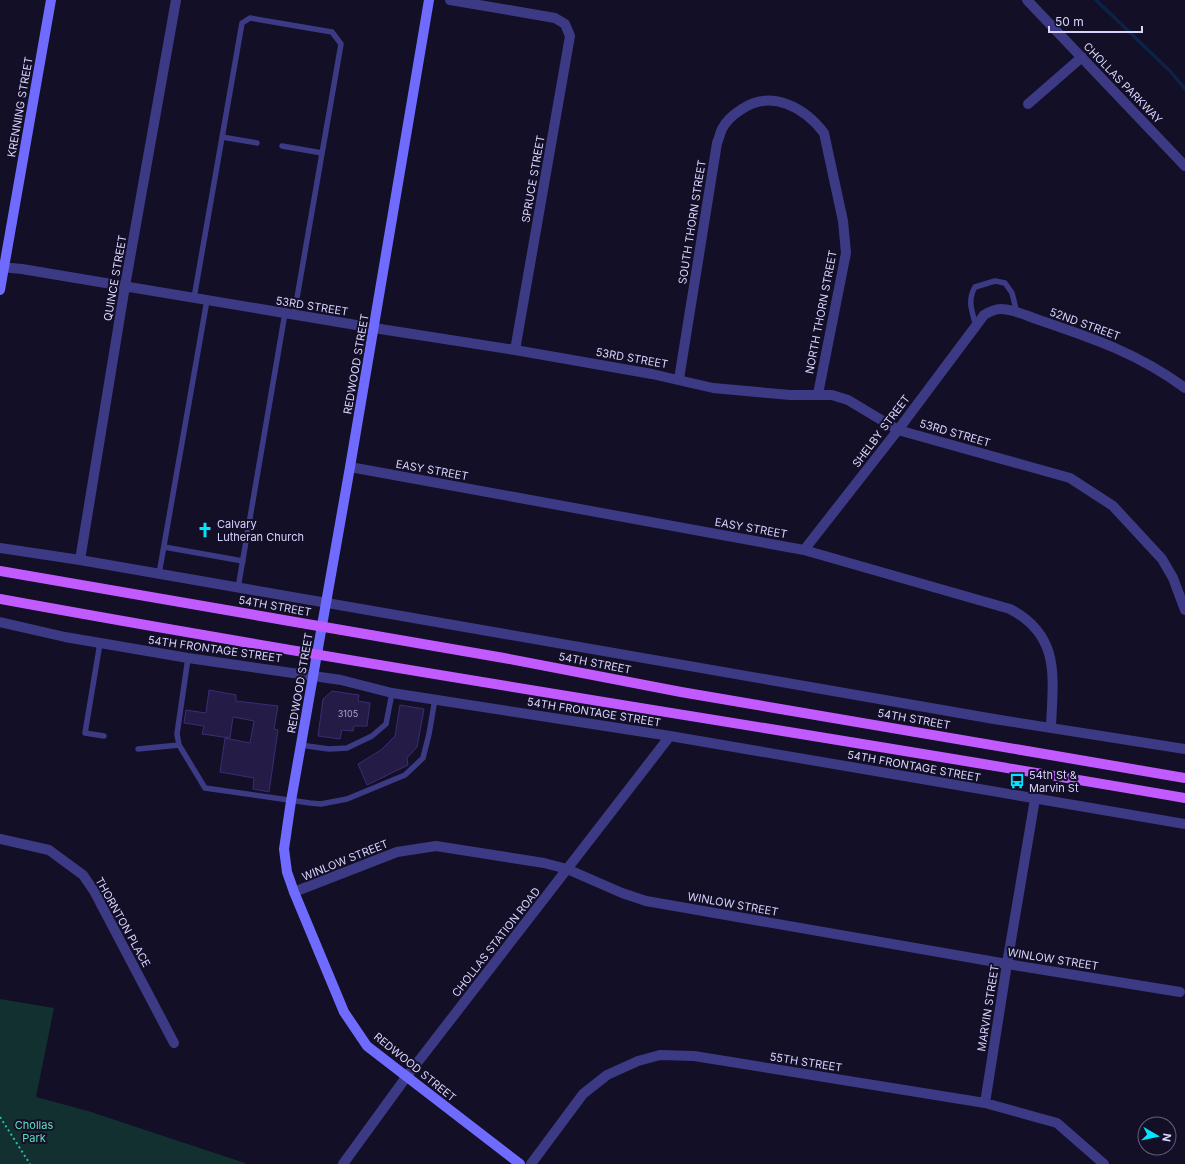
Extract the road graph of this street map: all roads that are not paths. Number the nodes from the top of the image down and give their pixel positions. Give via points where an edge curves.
1 (51, 0) edge
2 (176, 0) edge
3 (430, 0) edge
4 (450, 0) edge
5 (1027, 0) edge
6 (1082, 57) junction
7 (772, 100) joint
8 (1028, 104) dead end
9 (222, 137) junction
10 (257, 142) dead end
11 (282, 146) dead end
12 (322, 153) junction
13 (1185, 166) edge
14 (2, 267) edge
15 (125, 286) junction
16 (0, 290) edge
17 (194, 298) junction
18 (207, 300) junction
19 (1017, 313) junction
20 (290, 314) junction
21 (976, 326) junction
22 (374, 328) junction
23 (516, 350) junction
24 (679, 379) junction
25 (1185, 388) edge
26 (818, 394) junction
27 (898, 430) junction
28 (350, 467) junction
29 (164, 547) junction
30 (0, 548) edge
31 (804, 550) junction
32 (80, 560) junction
33 (243, 561) junction
34 (0, 571) edge
35 (159, 574) junction
36 (238, 588) junction
37 (0, 599) edge
38 (326, 603) junction
39 (1185, 610) edge
40 (0, 622) edge
41 (322, 627) junction
42 (100, 643) junction
43 (318, 654) junction
44 (188, 658) junction
45 (314, 676) junction
46 (392, 692) junction
47 (435, 699) junction
48 (1051, 727) junction
49 (104, 736) dead end
50 (670, 736) junction
51 (179, 745) junction
52 (300, 745) junction
53 (138, 749) dead end
54 (1185, 749) edge
55 (1185, 778) edge
56 (1185, 798) edge
57 (1036, 799) junction
58 (291, 801) junction
59 (1185, 824) edge
60 (0, 839) edge
61 (567, 869) junction
62 (294, 892) junction
63 (1007, 964) junction
64 (1180, 992) dead end
65 (174, 1042) dead end
66 (406, 1076) junction
67 (985, 1103) junction
68 (343, 1164) edge
69 (520, 1164) edge
70 (531, 1164) edge
71 (1104, 1164) edge

1 - 14 street, KRENNING STREET
2 - 15 street, QUINCE STREET
3 - 22 street, REDWOOD STREET
4 - 23 street, SPRUCE STREET via 555,18 566,24 570,36
5 - 6 street, CHOLLAS PARKWAY
6 - 8 street
6 - 13 street, CHOLLAS PARKWAY
7 - 24 street, SOUTH THORN STREET via 753,104 736,113 722,128 717,143
7 - 26 street, NORTH THORN STREET via 800,110 816,122 824,133 843,221 846,253
9 - 10 lane
9 - 12 lane via 242,23 250,18 332,32 341,44
9 - 17 lane
11 - 12 lane
12 - 20 lane
14 - 15 street, 53RD STREET
14 - 16 street, KRENNING STREET
15 - 17 street, 53RD STREET
15 - 32 street, QUINCE STREET
17 - 18 street, 53RD STREET
18 - 20 street, 53RD STREET
18 - 29 lane
19 - 21 street, 52ND STREET via 1002,309 993,310 984,315
19 - 21 lane via 1012,293 1005,283 995,281 975,287 970,295 970,301
19 - 25 street, 52ND STREET via 1096,339 1156,369
20 - 22 street, 53RD STREET
20 - 33 lane
21 - 27 street, SHELBY STREET
22 - 23 street, 53RD STREET
22 - 28 street, REDWOOD STREET
23 - 24 street, 53RD STREET
24 - 26 street, 53RD STREET via 713,388 790,395
26 - 27 street, 53RD STREET via 848,400
27 - 31 street, SHELBY STREET
27 - 39 street, 53RD STREET via 1070,478 1113,506 1162,559 1173,578
28 - 31 street, EASY STREET
28 - 38 street, REDWOOD STREET
29 - 33 lane
29 - 35 lane
30 - 32 street
31 - 48 street, EASY STREET via 1000,605 1019,613 1040,634 1050,656
32 - 35 street
33 - 36 lane
34 - 41 main road, 54TH STREET
35 - 36 street
36 - 38 street
37 - 43 main road
38 - 41 street, REDWOOD STREET
38 - 48 street
40 - 42 street, 54TH FRONTAGE STREET
41 - 43 street, REDWOOD STREET
41 - 55 main road, 54TH STREET via 681,692
42 - 44 street, 54TH FRONTAGE STREET
42 - 49 lane via 85,733
43 - 45 street, REDWOOD STREET
43 - 56 main road
44 - 45 street, 54TH FRONTAGE STREET
44 - 51 lane via 177,734
45 - 46 street, 54TH FRONTAGE STREET
45 - 52 street, REDWOOD STREET
46 - 47 street, 54TH FRONTAGE STREET
46 - 52 lane via 386,724 372,736 347,748 329,750
47 - 50 street, 54TH FRONTAGE STREET
47 - 58 lane via 423,758 405,775 347,798 321,804
48 - 54 street
50 - 57 street, 54TH FRONTAGE STREET
50 - 61 street, CHOLLAS STATION ROAD
51 - 53 lane
51 - 58 lane via 205,788
52 - 58 street, REDWOOD STREET
57 - 59 street, 54TH FRONTAGE STREET
57 - 63 street, MARVIN STREET
58 - 62 street, REDWOOD STREET via 284,849 287,872
60 - 65 street, THORNTON PLACE via 49,850 83,875 94,891
61 - 62 street, WINLOW STREET via 436,846 396,852
61 - 63 street, WINLOW STREET via 622,893 646,900
61 - 66 street, CHOLLAS STATION ROAD
62 - 66 street, REDWOOD STREET via 344,1012 367,1046
63 - 64 street, WINLOW STREET
63 - 67 street, MARVIN STREET
66 - 68 street, CHOLLAS STATION ROAD
66 - 69 street, REDWOOD STREET
67 - 70 street, 55TH STREET via 694,1056 660,1055 638,1061 607,1075 583,1094
67 - 71 street, 55TH STREET via 1057,1123

